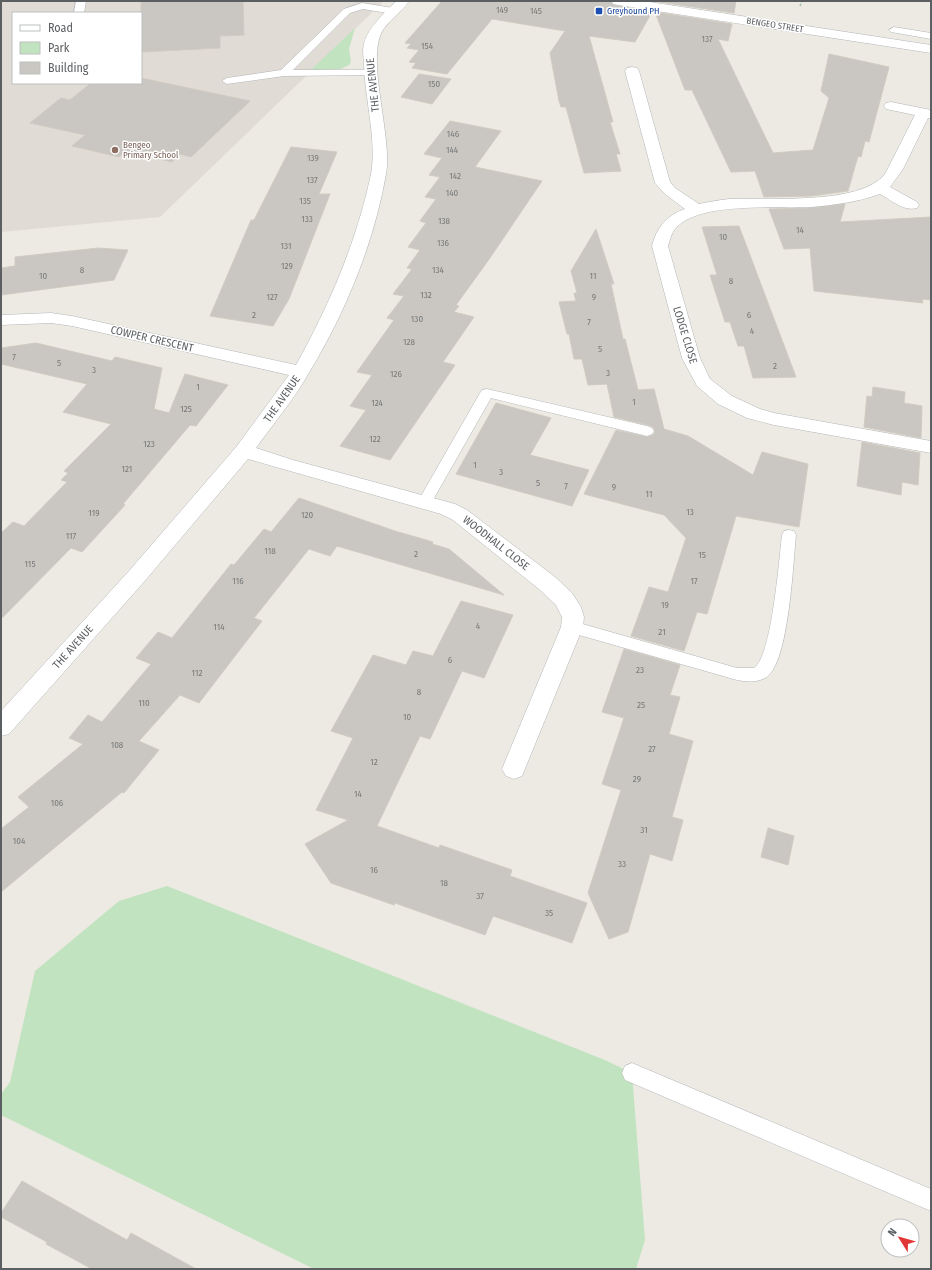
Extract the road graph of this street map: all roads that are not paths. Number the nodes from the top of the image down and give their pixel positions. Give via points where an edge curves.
1 (82, 1) edge
2 (627, 2) edge
3 (398, 6) edge
4 (79, 12) edge
5 (894, 30) dead end
6 (931, 35) edge
7 (931, 49) edge
8 (632, 71) dead end
9 (371, 73) junction
10 (284, 74) junction
11 (228, 81) dead end
12 (891, 106) dead end
13 (927, 114) edge
14 (881, 188) junction
15 (911, 205) dead end
16 (696, 210) junction
17 (1, 320) edge
18 (301, 372) junction
19 (647, 431) dead end
20 (931, 447) edge
21 (244, 451) junction
22 (424, 502) junction
23 (789, 535) dead end
24 (572, 627) junction
25 (1, 727) edge
26 (514, 769) dead end
27 (632, 1073) dead end
28 (931, 1200) edge

1 - 4 lane
2 - 7 street, BENGEO STREET
3 - 9 street, THE AVENUE via 377,29 370,45
3 - 10 lane via 362,6 347,11
5 - 6 lane
8 - 16 street via 663,183
9 - 10 lane
9 - 18 street, THE AVENUE via 380,151 379,172 371,208 348,276 320,338
10 - 11 lane
12 - 13 street
13 - 14 street
14 - 15 street
14 - 16 street, LODGE CLOSE via 863,195 837,200 730,204
16 - 20 street, LODGE CLOSE via 669,225 660,246 691,358 703,382 725,400 754,414
17 - 18 street, COWPER CRESCENT via 51,318 72,321
18 - 21 street, THE AVENUE
19 - 22 lane via 487,393
21 - 22 street, WOODHALL CLOSE via 296,468
21 - 25 street, THE AVENUE via 136,577
22 - 24 street, WOODHALL CLOSE via 460,515 547,583 570,607
23 - 24 lane via 776,637 768,664 764,671 757,674 737,674
24 - 26 street, WOODHALL CLOSE
27 - 28 lane

